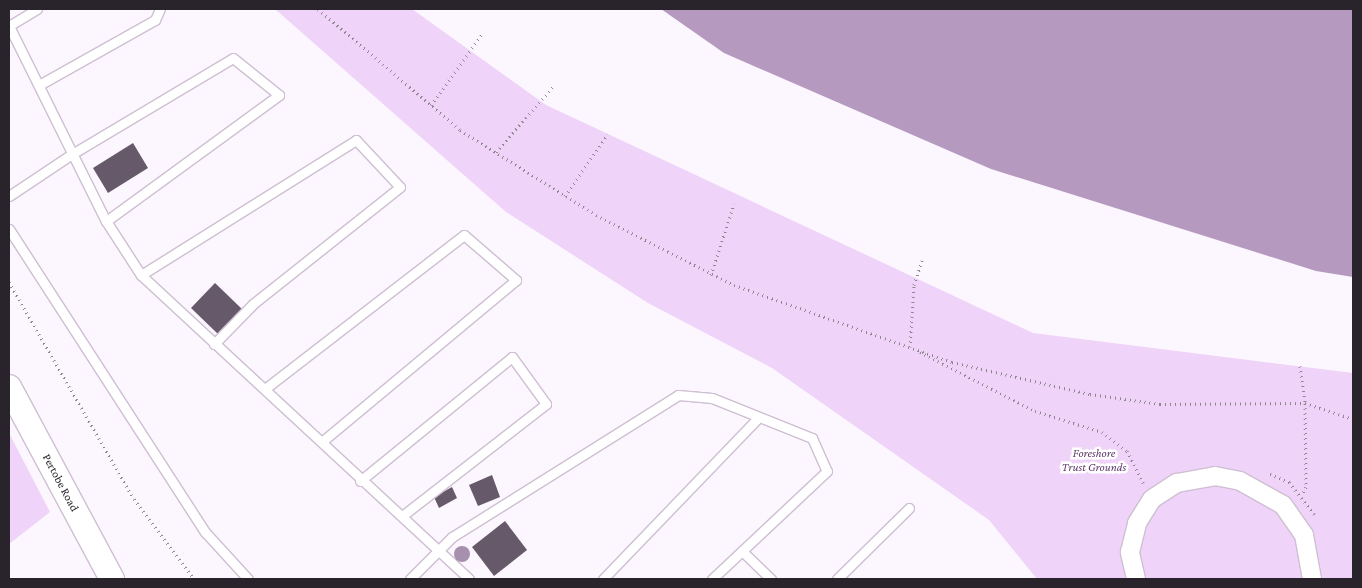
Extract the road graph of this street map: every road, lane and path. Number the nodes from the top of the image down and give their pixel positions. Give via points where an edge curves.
1 (37, 9) edge
2 (160, 9) edge
3 (318, 9) edge
4 (483, 33) dead end
5 (39, 86) junction
6 (553, 87) dead end
7 (431, 105) junction
8 (608, 134) dead end
9 (496, 152) junction
10 (72, 154) junction
11 (9, 196) edge
12 (565, 196) junction
13 (734, 204) dead end
14 (106, 220) junction
15 (9, 229) edge
16 (922, 260) dead end
17 (141, 275) junction
18 (712, 275) junction
19 (9, 282) edge
20 (214, 344) junction
21 (909, 346) junction
22 (1300, 366) dead end
23 (9, 387) edge
24 (266, 388) junction
25 (1305, 403) junction
26 (9, 413) edge
27 (759, 417) junction
28 (1353, 419) edge
29 (323, 441) junction
30 (360, 480) junction
31 (1254, 487) junction
32 (1302, 495) junction
33 (1152, 499) junction
34 (909, 508) dead end
35 (402, 516) junction
36 (1294, 520) junction
37 (1317, 520) dead end
38 (440, 549) junction
39 (742, 551) junction
40 (112, 579) edge
41 (194, 579) edge
42 (248, 579) edge
43 (410, 579) edge
44 (470, 579) edge
45 (603, 579) edge
46 (712, 579) edge
47 (771, 579) edge
48 (837, 579) edge
49 (1136, 579) edge
50 (1312, 579) edge

1 - 5 lane via 9,26
2 - 5 lane via 155,20
3 - 7 path
4 - 7 path
5 - 10 lane
6 - 9 path
7 - 9 path
8 - 12 path
9 - 12 path
10 - 11 lane
10 - 14 lane
10 - 14 lane via 233,58 279,95
12 - 18 path
13 - 18 path
14 - 17 lane
15 - 42 lane via 206,533
16 - 21 path via 914,285
17 - 20 lane
17 - 20 lane via 356,140 400,187 253,304
18 - 21 path
19 - 41 path via 134,499
20 - 24 lane
21 - 25 path via 952,362 1090,394 1160,404
21 - 33 path via 1034,411 1102,432 1127,451
22 - 25 path
23 - 40 street, Pertobe Road
24 - 29 lane
24 - 29 lane via 464,235 516,280
25 - 28 path
25 - 32 path via 1306,487
26 - 40 street, Pertobe Road via 32,457
27 - 38 lane via 712,398 678,395 452,537
27 - 39 lane via 812,438 827,471
27 - 45 lane
29 - 30 lane
30 - 35 lane
30 - 35 lane via 512,357 546,404
31 - 32 path via 1257,469 1289,482
31 - 33 street via 1225,477 1203,476 1177,483
31 - 36 street via 1275,498
32 - 36 path
32 - 37 path
33 - 49 street via 1137,523 1130,552
34 - 48 lane
35 - 38 lane
36 - 50 street via 1309,550
38 - 43 lane
38 - 44 lane
39 - 46 lane
39 - 47 lane

